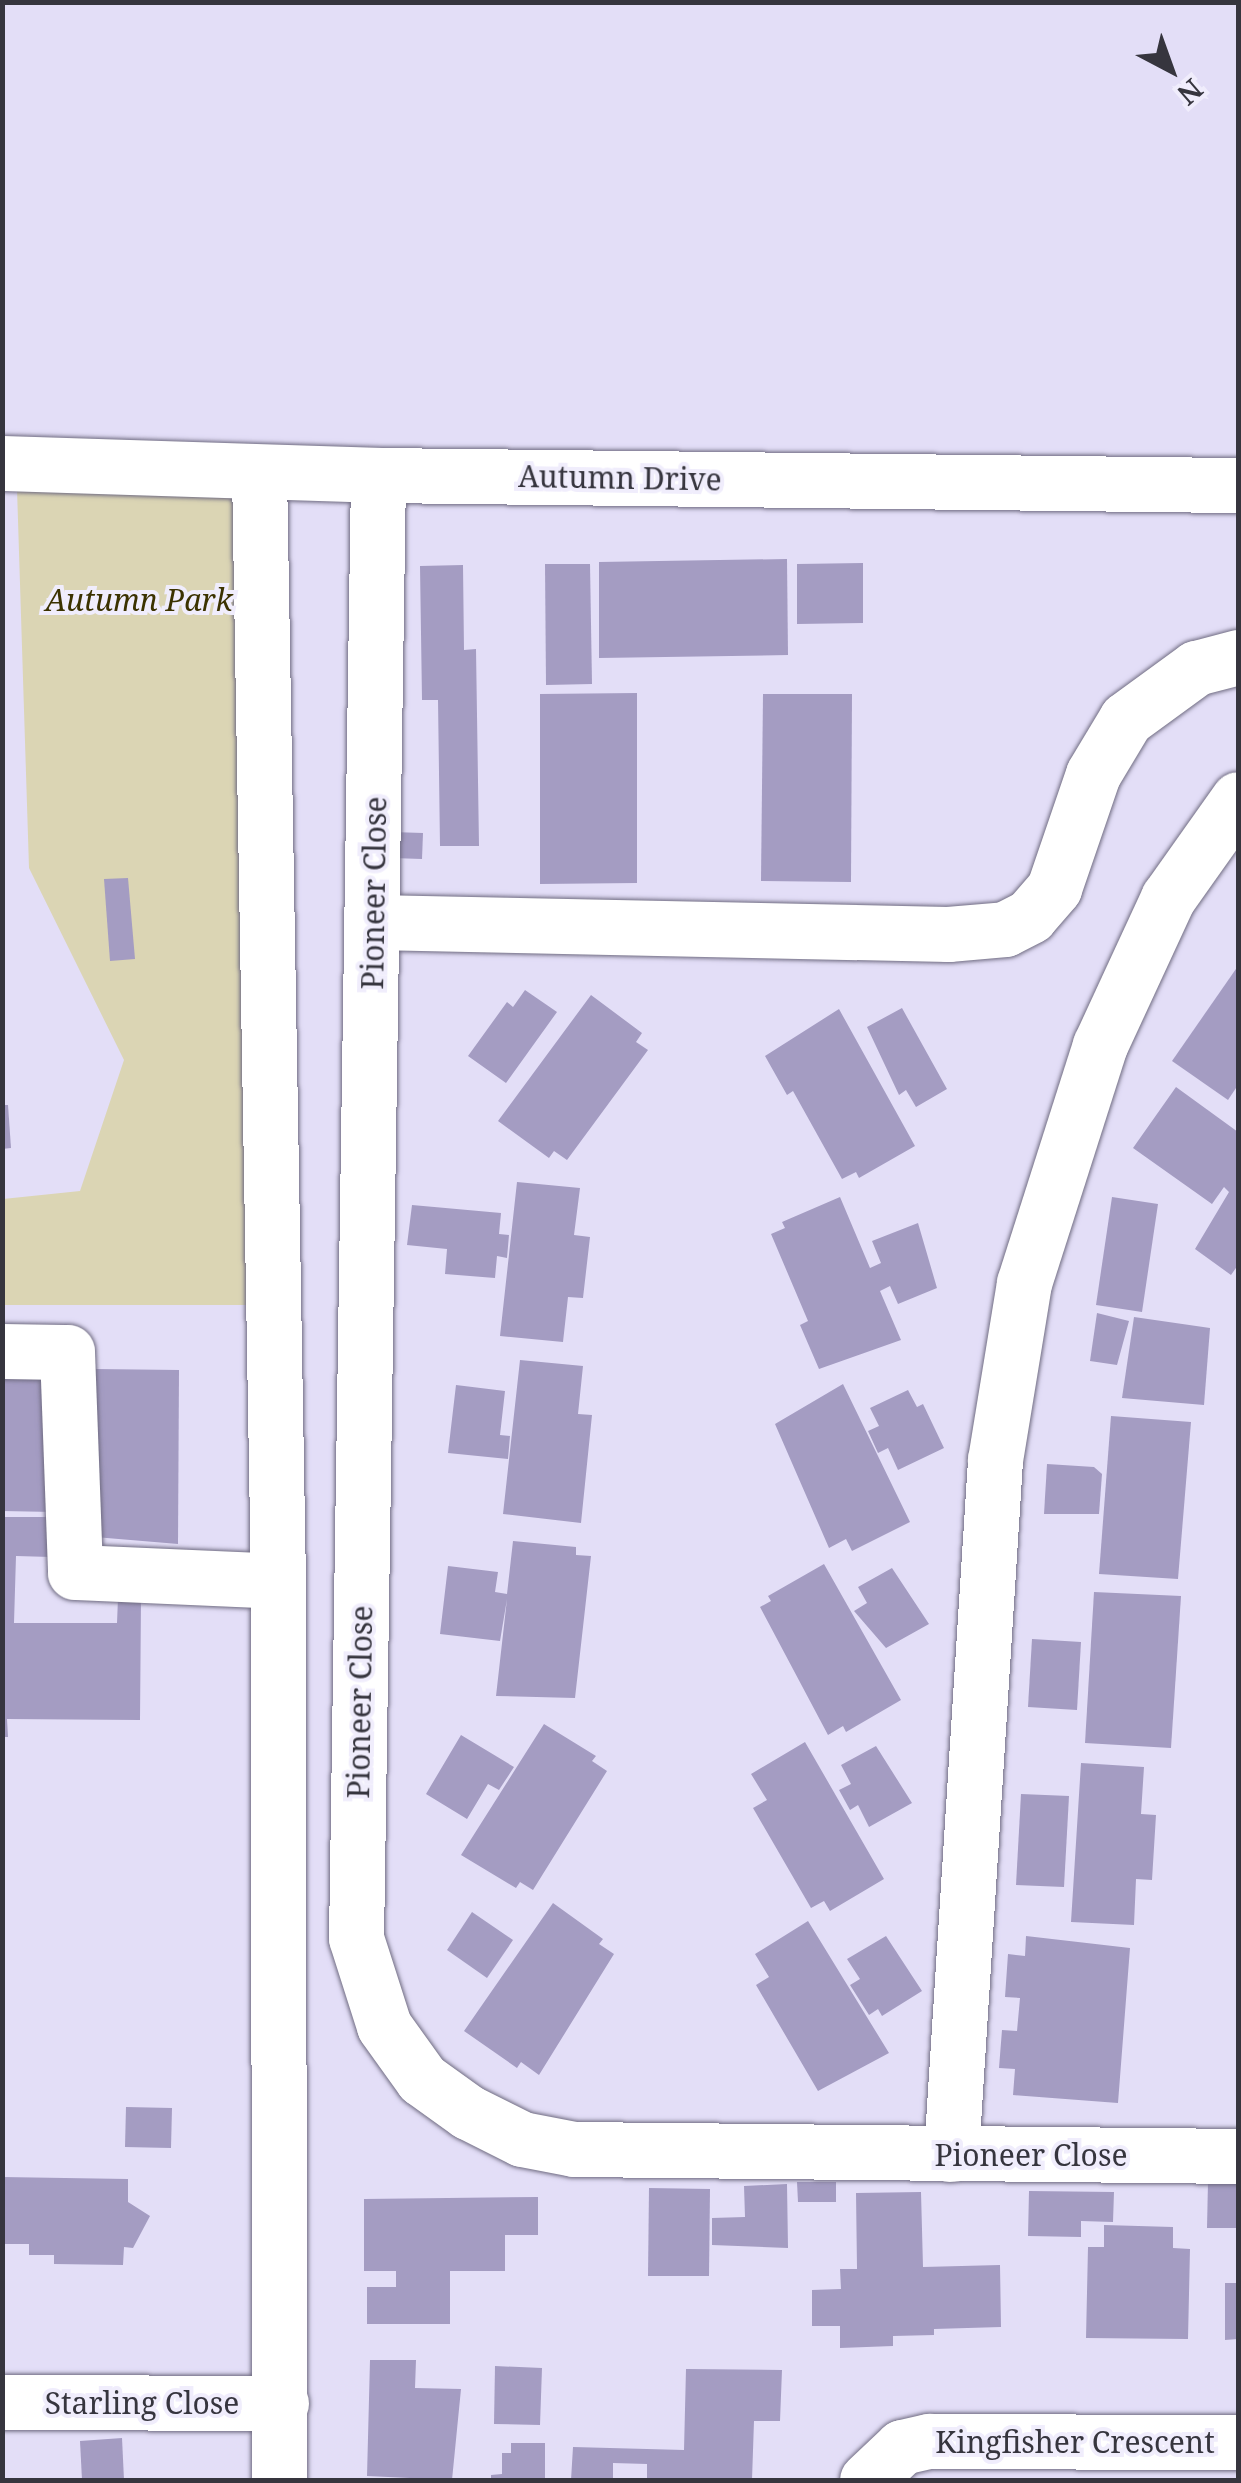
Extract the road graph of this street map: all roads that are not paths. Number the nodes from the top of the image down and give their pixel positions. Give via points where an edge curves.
1 (2, 463) edge
2 (259, 472) junction
3 (378, 475) junction
4 (1238, 485) edge
5 (1238, 657) edge
6 (1238, 799) edge
7 (374, 922) junction
8 (2, 1351) edge
9 (278, 1581) junction
10 (951, 2154) junction
11 (1238, 2156) edge
12 (2, 2402) edge
13 (281, 2404) junction
14 (1238, 2442) edge
15 (278, 2480) edge
16 (867, 2480) edge

1 - 2 street, Autumn Drive
2 - 3 street, Autumn Drive
2 - 9 street
3 - 4 street, Autumn Drive
3 - 7 street, Pioneer Close
5 - 7 street via 1196,668 1126,718 1093,774 1054,888 1030,916 1005,928 948,934
6 - 10 street via 1168,898 1100,1046 1024,1283 994,1460
7 - 10 street, Pioneer Close via 356,1938 384,2026 422,2079 522,2139 668,2152
8 - 9 street via 67,1352 75,1572
9 - 13 street
10 - 11 street, Pioneer Close
12 - 13 street, Starling Close
13 - 15 street
14 - 16 street, Kingfisher Crescent via 929,2440 902,2447

